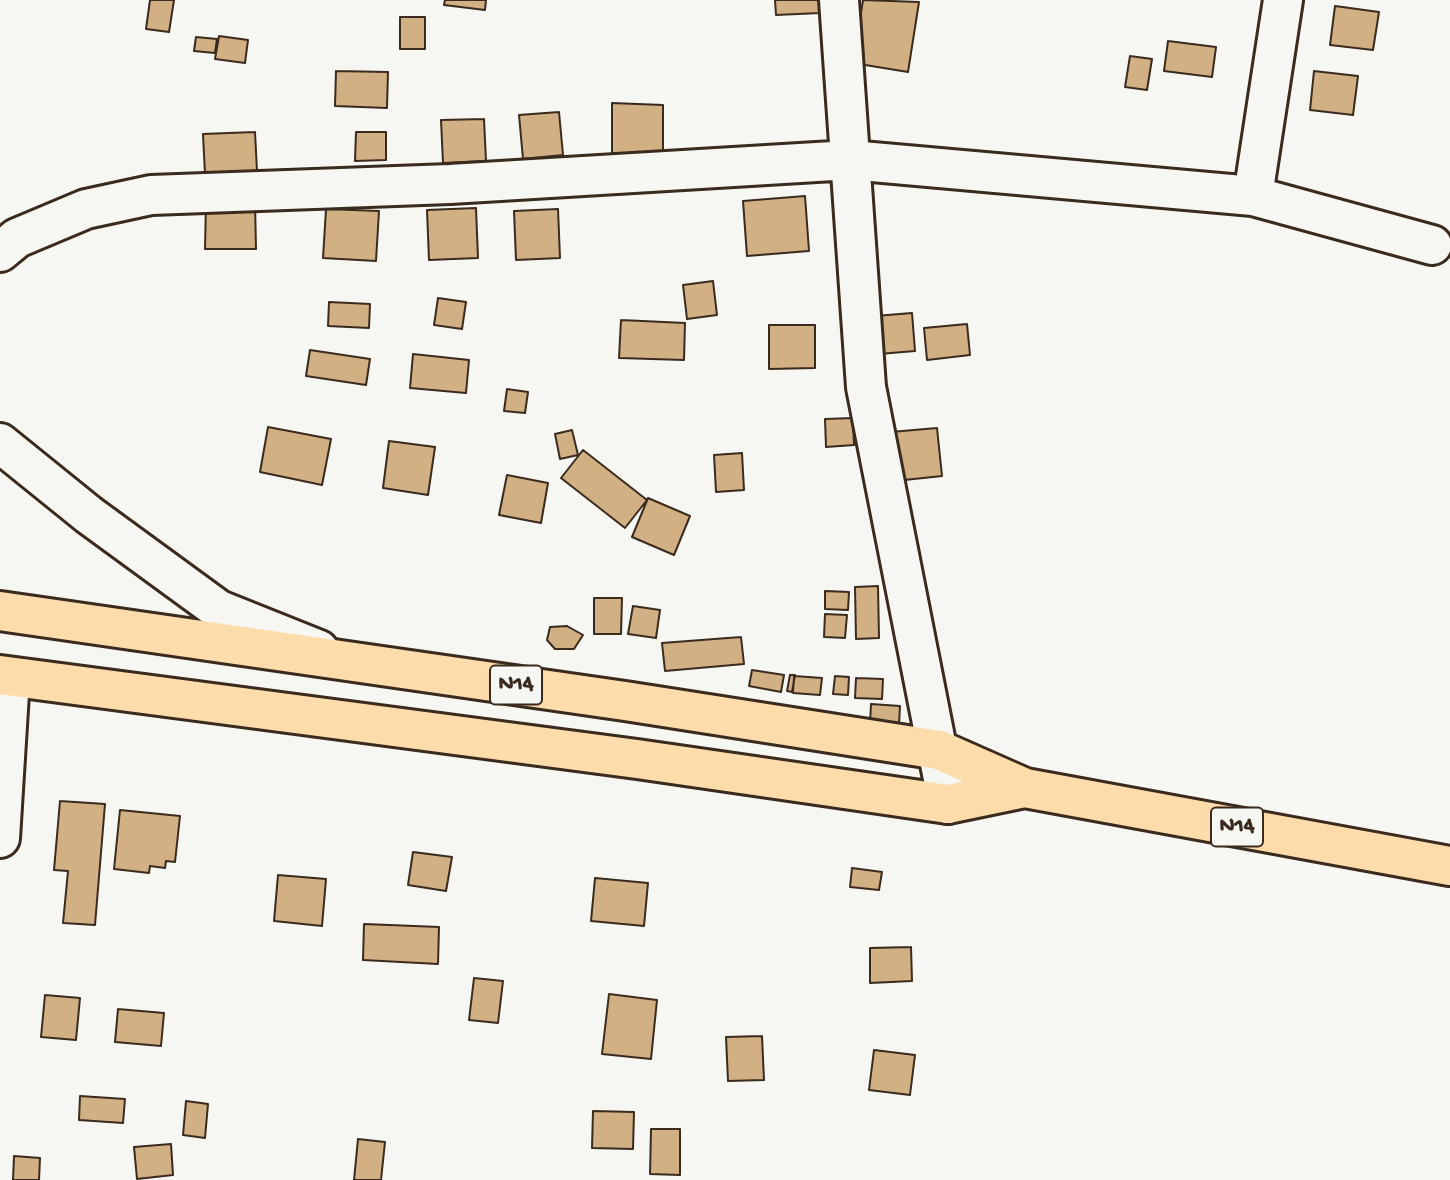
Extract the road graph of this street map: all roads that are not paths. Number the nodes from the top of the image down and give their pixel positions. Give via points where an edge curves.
1 (839, 0) edge
2 (1283, 0) edge
3 (850, 160) junction
4 (1253, 197) junction
5 (1432, 245) dead end
6 (0, 252) edge
7 (0, 443) edge
8 (0, 611) edge
9 (348, 661) junction
10 (5, 676) edge
11 (939, 750) junction
12 (1025, 788) junction
13 (948, 804) junction
14 (0, 838) edge
15 (1450, 866) edge

1 - 3 street
2 - 4 street
3 - 4 street
3 - 6 street via 450,184 151,195 86,209 17,238
3 - 11 street via 866,387
4 - 5 street
7 - 9 street via 219,610
8 - 9 main road, N14
9 - 11 main road, N14
10 - 13 main road, N14
10 - 14 street
11 - 12 main road, N14
11 - 13 street
12 - 13 main road, N14
12 - 15 main road, N14

